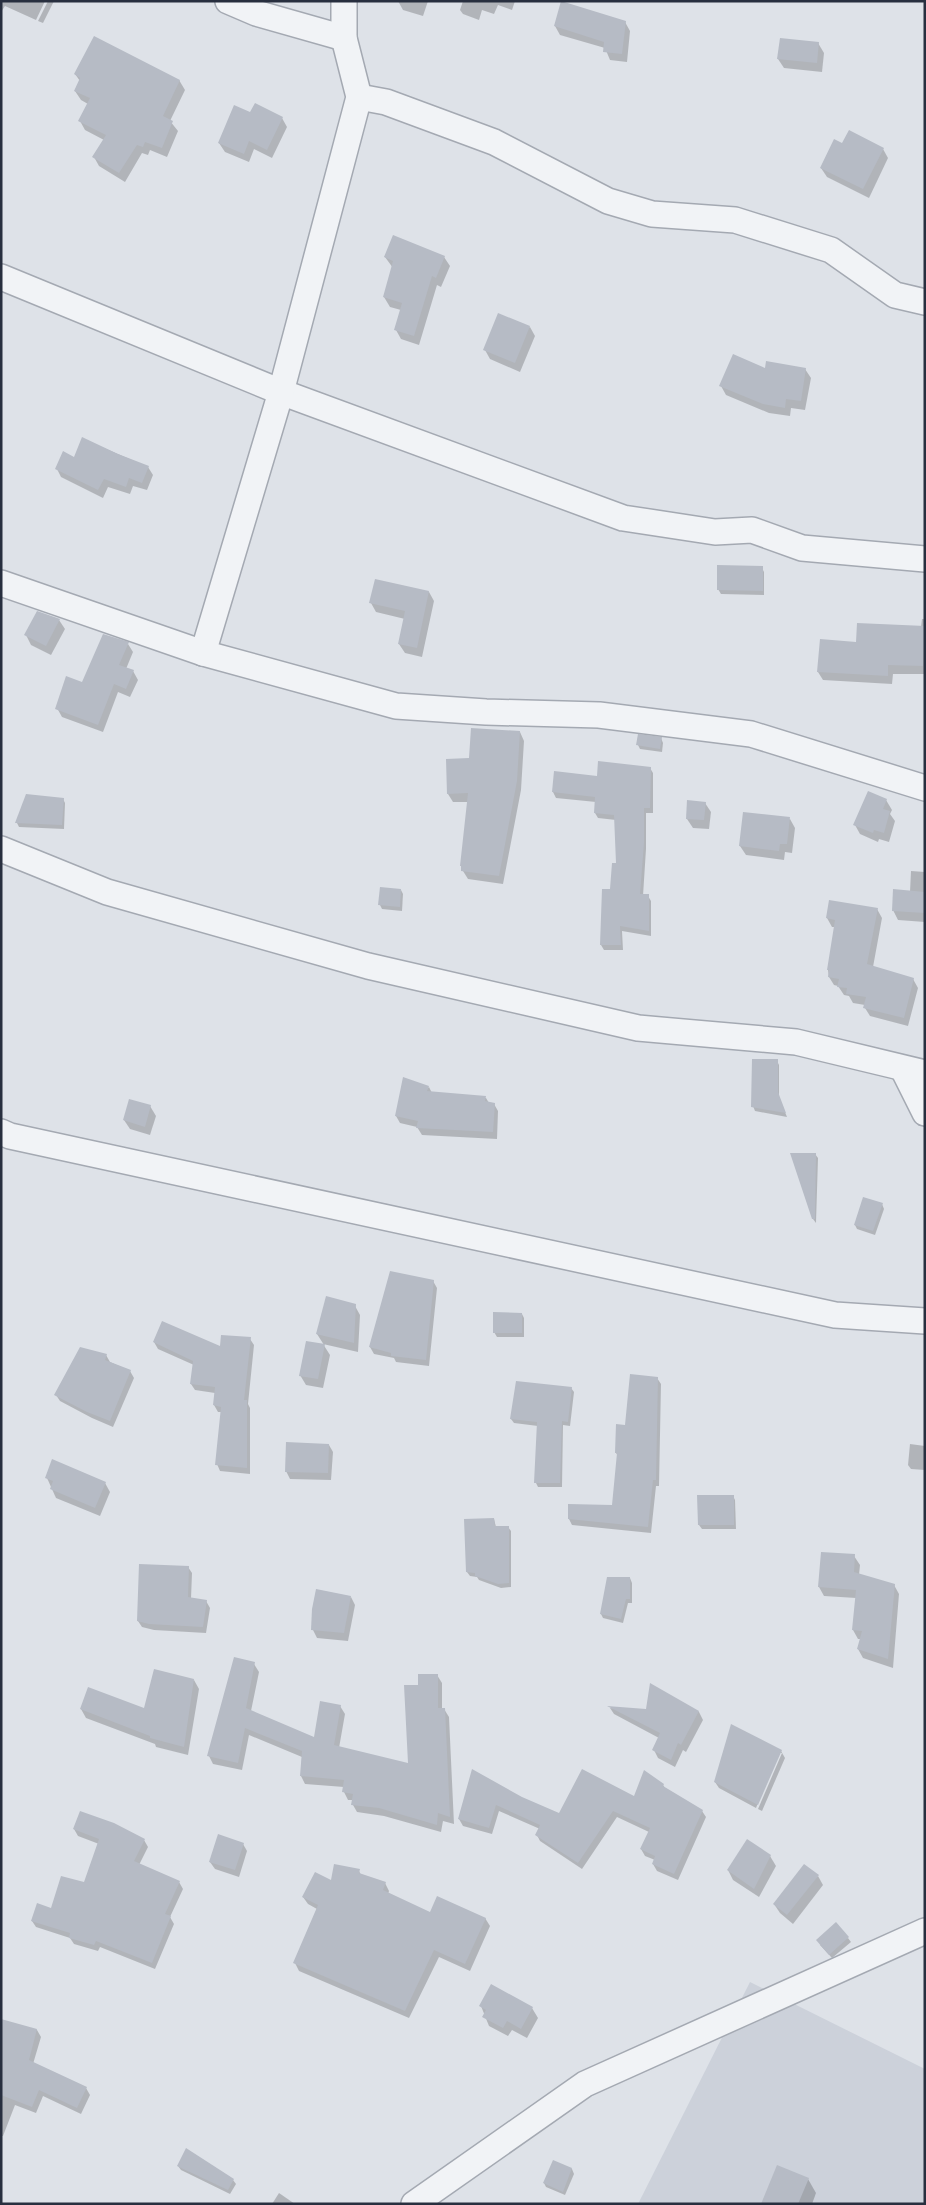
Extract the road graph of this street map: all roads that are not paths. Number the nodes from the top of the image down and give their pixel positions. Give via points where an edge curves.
1 (228, 1) edge
2 (344, 1) edge
3 (344, 38) junction
4 (359, 97) junction
5 (1, 277) edge
6 (925, 302) edge
7 (281, 392) junction
8 (925, 559) edge
9 (1, 583) edge
10 (203, 653) junction
11 (925, 788) edge
12 (1, 849) edge
13 (914, 1071) edge
14 (925, 1113) edge
15 (1, 1132) edge
16 (925, 1321) edge
17 (925, 1931) edge
18 (414, 2204) edge

1 - 3 street via 256,13
2 - 3 street
3 - 4 street
4 - 6 street via 386,102 494,142 608,201 652,214 736,220 831,250 895,294
4 - 7 street
5 - 7 street
7 - 8 street via 623,518 715,532 752,530 802,548
7 - 10 street
9 - 10 street
10 - 11 street via 396,706 599,715 751,734
12 - 13 street via 107,892 368,966 638,1028 796,1042
13 - 14 street
15 - 16 street via 835,1315
17 - 18 street via 586,2084

